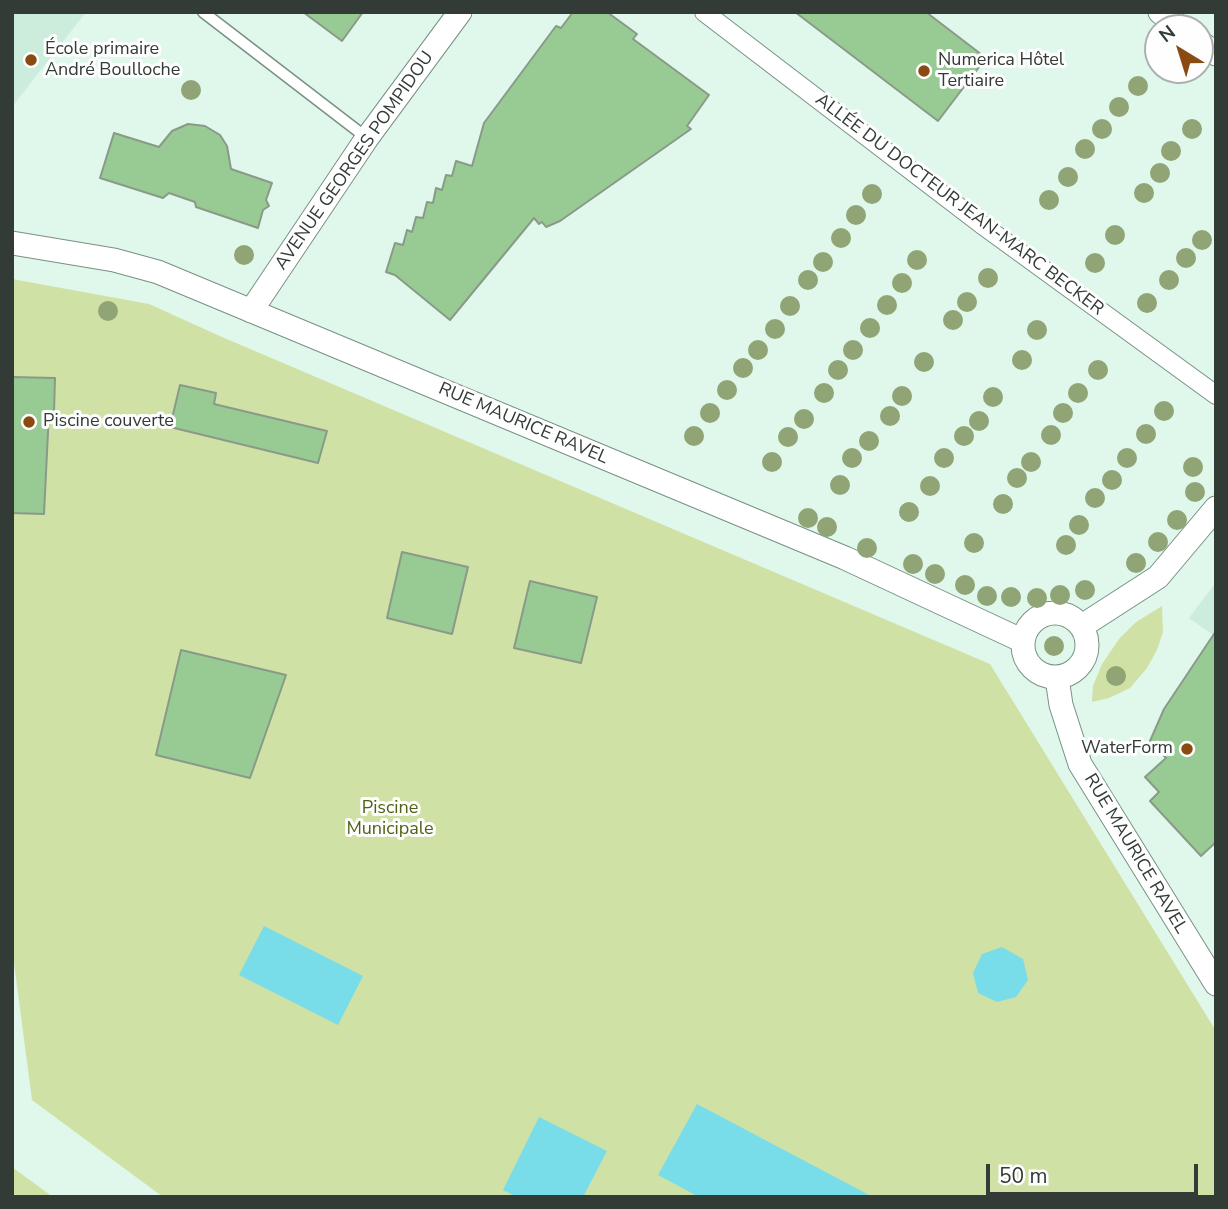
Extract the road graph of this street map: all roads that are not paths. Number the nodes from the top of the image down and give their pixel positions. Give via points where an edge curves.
1 (203, 12) edge
2 (460, 12) edge
3 (704, 12) edge
4 (367, 138) junction
5 (12, 243) edge
6 (251, 311) junction
7 (1216, 396) edge
8 (1216, 508) edge
9 (1082, 626) junction
10 (1023, 641) junction
11 (1057, 678) junction
12 (1216, 984) edge

1 - 4 lane
2 - 4 street, AVENUE GEORGES POMPIDOU
3 - 7 street, ALLÉE DU DOCTEUR JEAN-MARC BECKER
4 - 6 street, AVENUE GEORGES POMPIDOU
5 - 6 street, RUE MAURICE RAVEL via 158,272
6 - 10 street, RUE MAURICE RAVEL via 845,558
8 - 9 street via 1158,577
9 - 10 street via 1074,618 1053,613 1033,622
9 - 11 street via 1087,655 1075,671
10 - 11 street via 1023,652 1035,671
11 - 12 street, RUE MAURICE RAVEL via 1080,764

